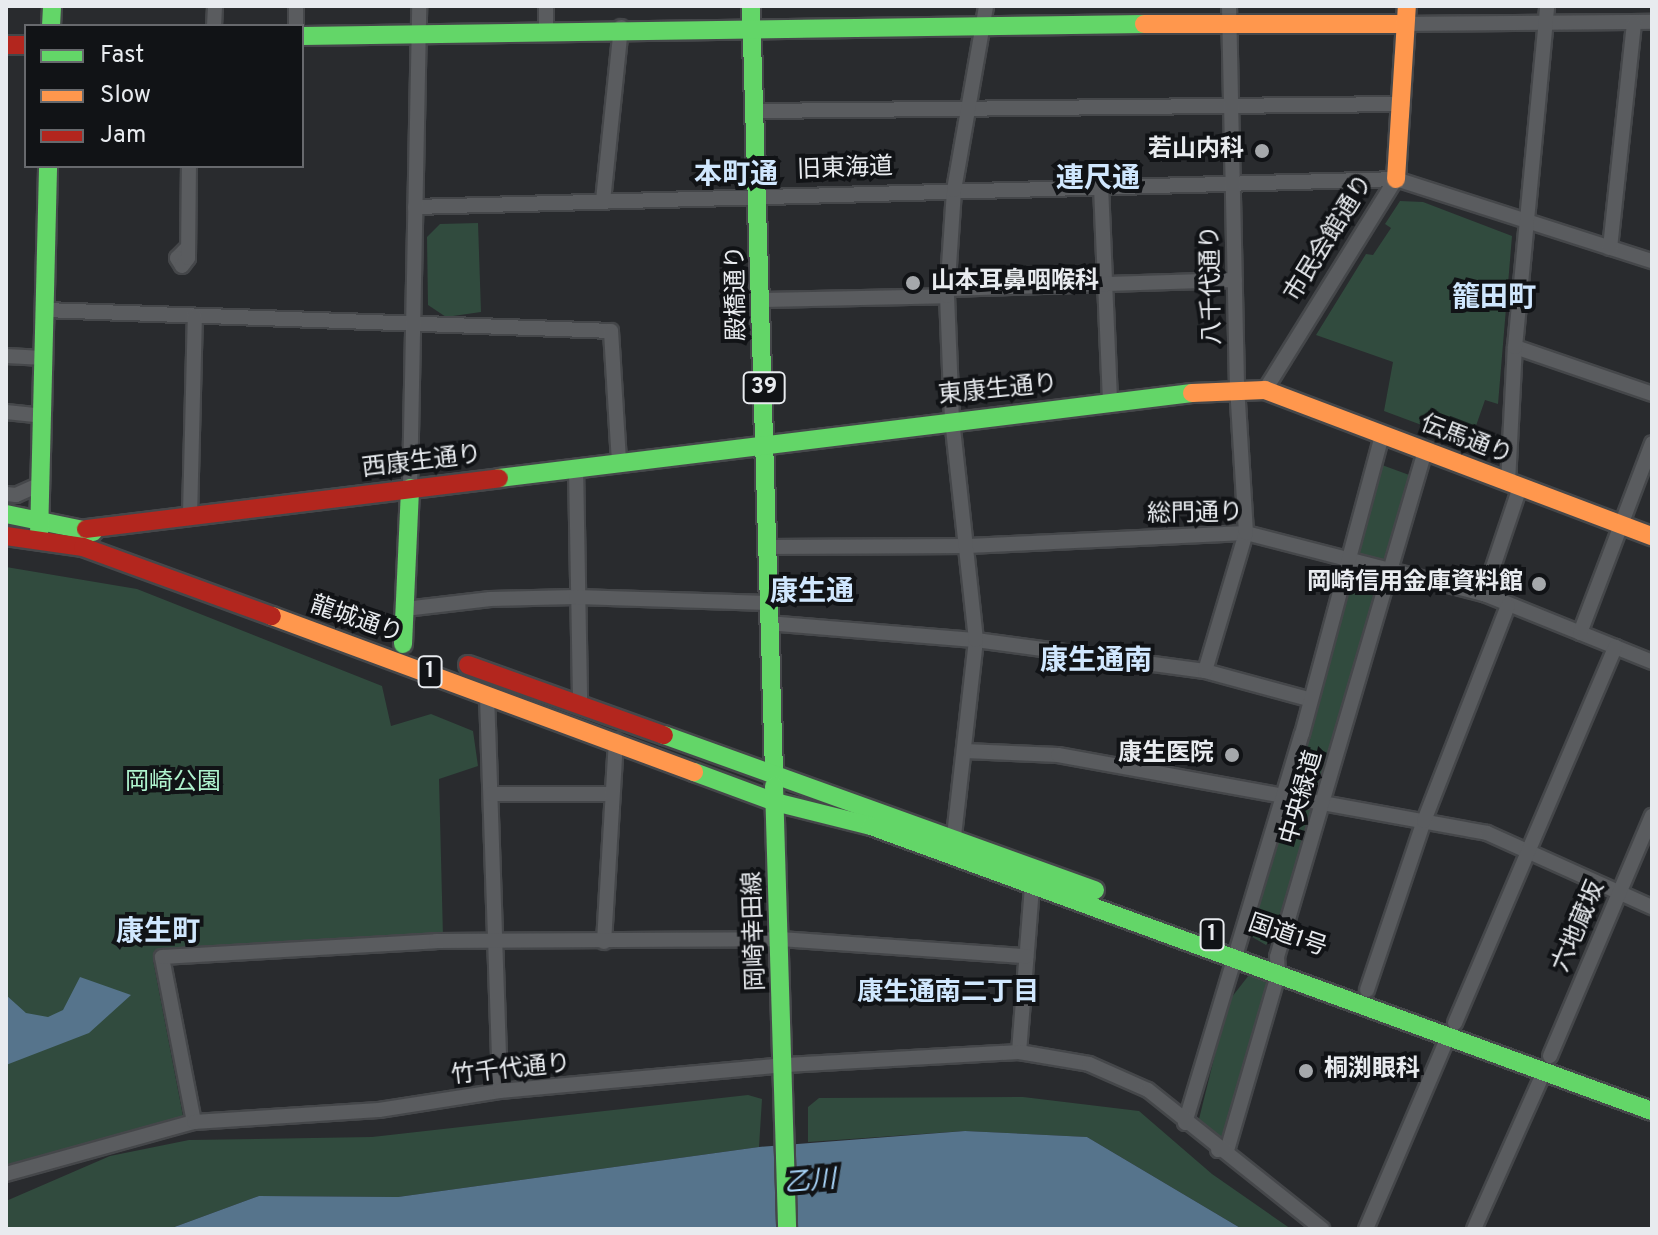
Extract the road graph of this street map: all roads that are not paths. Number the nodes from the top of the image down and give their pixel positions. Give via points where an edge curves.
1 (419, 6) edge
2 (546, 6) edge
3 (751, 6) edge
4 (1229, 6) edge
5 (1547, 6) edge
6 (984, 15) edge
7 (1406, 15) edge
8 (1652, 22) edge
9 (1545, 23) junction
10 (1634, 24) junction
11 (754, 25) junction
12 (1229, 26) junction
13 (621, 27) junction
14 (546, 29) junction
15 (418, 32) junction
16 (304, 36) edge
17 (1403, 104) junction
18 (1231, 106) junction
19 (966, 109) junction
20 (757, 111) junction
21 (48, 168) edge
22 (189, 168) edge
23 (1396, 179) junction
24 (1233, 181) junction
25 (1101, 186) junction
26 (954, 190) junction
27 (759, 197) junction
28 (603, 201) junction
29 (415, 207) junction
30 (1526, 223) junction
31 (187, 248) dead end
32 (1610, 248) junction
33 (1652, 261) edge
34 (1235, 280) junction
35 (1103, 284) junction
36 (948, 292) junction
37 (763, 300) junction
38 (45, 310) junction
39 (195, 316) junction
40 (414, 324) junction
41 (1515, 347) junction
42 (6, 356) edge
43 (44, 358) junction
44 (1237, 387) junction
45 (1265, 390) junction
46 (1652, 394) edge
47 (1110, 403) junction
48 (6, 412) edge
49 (42, 416) junction
50 (952, 420) junction
51 (1382, 435) junction
52 (1652, 443) edge
53 (764, 444) junction
54 (1425, 451) junction
55 (619, 462) junction
56 (576, 467) junction
57 (41, 484) junction
58 (1514, 485) junction
59 (410, 488) junction
60 (6, 494) edge
61 (6, 514) edge
62 (190, 516) junction
63 (40, 519) junction
64 (1623, 525) junction
65 (86, 529) junction
66 (1246, 533) junction
67 (6, 536) edge
68 (1652, 536) edge
69 (39, 540) junction
70 (968, 546) junction
71 (767, 547) junction
72 (1348, 559) junction
73 (1392, 569) junction
74 (1484, 594) junction
75 (576, 597) junction
76 (768, 603) junction
77 (1508, 606) junction
78 (405, 609) junction
79 (768, 623) junction
80 (1580, 633) junction
81 (976, 640) junction
82 (403, 644) junction
83 (1615, 647) junction
84 (1652, 662) edge
85 (1205, 671) junction
86 (487, 692) junction
87 (1308, 699) junction
88 (580, 703) junction
89 (616, 740) junction
90 (965, 751) junction
91 (774, 771) junction
92 (491, 794) junction
93 (612, 794) junction
94 (1281, 795) junction
95 (775, 802) junction
96 (1325, 804) junction
97 (1652, 816) edge
98 (1424, 821) junction
99 (954, 836) junction
100 (1530, 853) junction
101 (1032, 887) junction
102 (1618, 894) junction
103 (1652, 907) edge
104 (780, 939) junction
105 (497, 942) junction
106 (604, 942) junction
107 (1236, 953) junction
108 (1026, 956) junction
109 (1278, 966) junction
110 (1367, 990) junction
111 (1452, 1030) junction
112 (1019, 1052) junction
113 (1547, 1064) junction
114 (786, 1065) junction
115 (500, 1091) junction
116 (1652, 1092) edge
117 (1652, 1111) edge
118 (194, 1122) junction
119 (1185, 1123) junction
120 (1218, 1150) junction
121 (6, 1174) edge
122 (787, 1229) edge
123 (1322, 1229) edge
124 (1366, 1229) edge
125 (1474, 1229) edge

1 - 15 street
2 - 14 street
3 - 11 main road, 殿橋通り / 39
4 - 12 street, 八千代通り
5 - 9 street
6 - 11 main road
6 - 12 main road
6 - 19 street
7 - 9 street
7 - 12 main road
7 - 17 main road, 市民会館通り
8 - 10 street
9 - 10 street
9 - 30 street
10 - 32 street
11 - 13 main road
11 - 20 main road, 殿橋通り / 39
12 - 18 street, 八千代通り
13 - 14 main road
13 - 28 street
14 - 15 main road
15 - 16 main road
15 - 29 street
17 - 18 street
17 - 23 main road, 市民会館通り
18 - 19 street
18 - 24 street, 八千代通り
19 - 20 street
19 - 26 street
20 - 27 main road, 殿橋通り / 39
21 - 38 main road
22 - 31 street
23 - 24 street, 旧東海道
23 - 30 street, 旧東海道
23 - 45 street, 市民会館通り
24 - 25 street, 旧東海道
24 - 34 street, 八千代通り
25 - 26 street, 旧東海道
25 - 35 street
26 - 27 street, 旧東海道
26 - 36 street
27 - 28 street, 旧東海道
27 - 37 main road, 殿橋通り / 39
28 - 29 street, 旧東海道
29 - 40 street
30 - 32 street, 旧東海道
30 - 41 street
32 - 33 street, 旧東海道
34 - 35 street
34 - 44 street, 八千代通り
35 - 36 street
35 - 47 street
36 - 37 street
36 - 50 street
37 - 53 main road, 殿橋通り / 39
38 - 39 street
38 - 43 main road
39 - 40 street
39 - 62 street
40 - 55 street via 611,331
40 - 59 street
41 - 46 street
41 - 58 street
42 - 43 street
43 - 49 main road
44 - 45 main road, 伝馬通り
44 - 47 main road, 東康生通り
44 - 66 street, 八千代通り
45 - 51 main road, 伝馬通り
47 - 50 main road, 東康生通り
48 - 49 street
49 - 57 main road
50 - 53 main road, 東康生通り
50 - 70 street
51 - 54 main road, 伝馬通り
51 - 72 street, 中央緑道
52 - 64 street
53 - 55 main road, 西康生通り
53 - 71 main road, 殿橋通り / 39
54 - 58 main road, 伝馬通り
54 - 73 street, 中央緑道
55 - 56 main road, 西康生通り
56 - 59 main road, 西康生通り
56 - 75 street
57 - 60 street
57 - 63 main road
58 - 64 main road, 伝馬通り
58 - 74 street
59 - 62 main road, 西康生通り
59 - 78 main road
61 - 63 main road, 龍城通り / 1
62 - 65 main road, 西康生通り
63 - 65 main road, 龍城通り / 1
63 - 69 main road
64 - 68 main road, 伝馬通り
64 - 80 street
65 - 82 main road, 龍城通り / 1
66 - 70 street, 総門通り
66 - 72 street, 総門通り
66 - 85 street
67 - 69 main road, 龍城通り / 1
69 - 86 main road, 龍城通り / 1 via 83,547
70 - 71 street, 総門通り
70 - 81 street
71 - 76 main road, 殿橋通り / 39
72 - 73 street, 総門通り
72 - 87 street, 中央緑道
73 - 74 street, 総門通り
73 - 96 street, 中央緑道
74 - 77 street, 総門通り
75 - 76 street
75 - 78 street via 490,599
75 - 88 street
76 - 79 main road, 殿橋通り / 39
77 - 80 street, 総門通り
77 - 98 street
78 - 82 main road
79 - 81 street
79 - 91 main road, 殿橋通り / 39
80 - 83 street, 総門通り
81 - 85 street
81 - 90 street
82 - 88 main road, 龍城通り / 1
83 - 84 street, 総門通り
83 - 100 street
85 - 87 street
86 - 89 main road, 龍城通り / 1
86 - 92 street
87 - 94 street, 中央緑道
88 - 91 main road, 龍城通り / 1
89 - 93 street
89 - 95 main road, 龍城通り / 1
90 - 94 street via 1058,755
90 - 99 street
91 - 95 main road, 岡崎幸田線
91 - 99 main road, 国道1号 / 1
92 - 93 street
92 - 105 street
93 - 106 street
94 - 96 street
94 - 107 street, 中央緑道
95 - 101 main road, 国道1号 / 1 via 871,826
95 - 104 main road, 岡崎幸田線
96 - 98 street
96 - 109 street, 中央緑道
97 - 102 street, 六地蔵坂
98 - 100 street via 1487,833
98 - 110 street
99 - 107 main road, 国道1号 / 1
100 - 102 street
100 - 111 street
101 - 107 main road, 国道1号 / 1
101 - 108 street
102 - 103 street
102 - 113 street, 六地蔵坂
104 - 106 street
104 - 108 street
104 - 114 main road, 岡崎幸田線
105 - 106 street
105 - 115 street
105 - 118 street via 162,957
107 - 109 main road, 国道1号 / 1
107 - 119 street, 中央緑道
108 - 112 street
109 - 110 main road, 国道1号 / 1
109 - 111 main road, 国道1号 / 1
109 - 120 street, 中央緑道 via 1228,1147
110 - 111 main road, 国道1号 / 1
111 - 113 main road, 国道1号 / 1
111 - 124 street
112 - 114 street, 竹千代通り
112 - 119 street, 竹千代通り via 1089,1064 1148,1090
113 - 116 main road, 国道1号 / 1
113 - 117 main road, 国道1号 / 1
113 - 125 street, 六地蔵坂
114 - 115 street, 竹千代通り
114 - 122 main road, 岡崎幸田線
115 - 118 street, 竹千代通り via 379,1110
118 - 121 street
119 - 120 street, 竹千代通り
120 - 123 street, 竹千代通り

